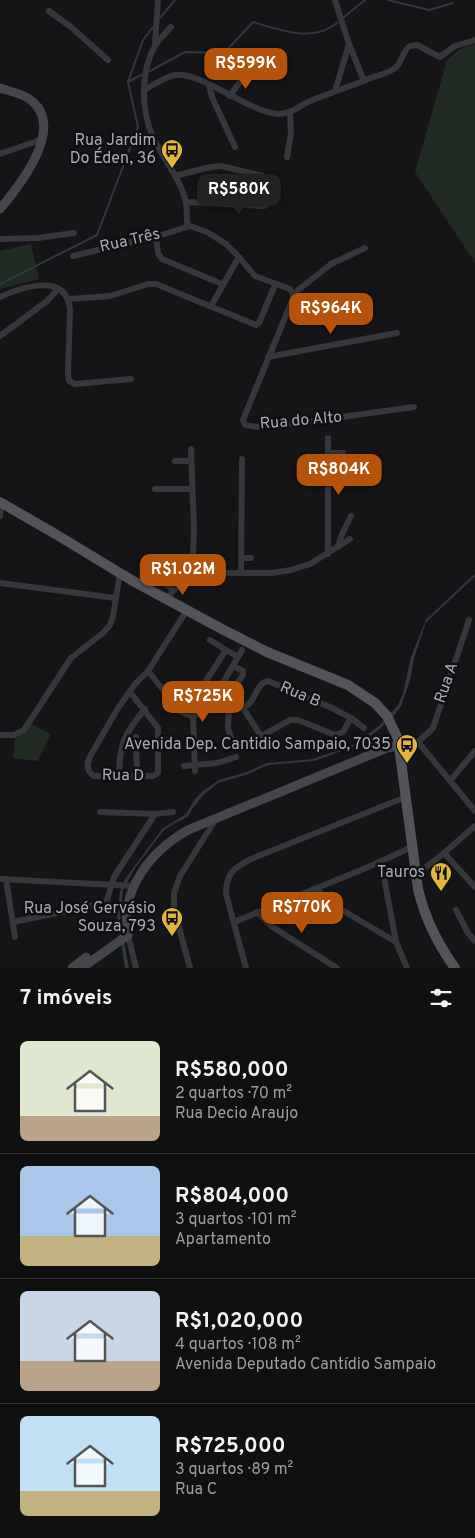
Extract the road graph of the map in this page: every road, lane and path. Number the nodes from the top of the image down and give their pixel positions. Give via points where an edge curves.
1 (158, 0) edge
2 (335, 0) edge
3 (49, 11) dead end
4 (171, 28) dead end
5 (475, 40) edge
6 (349, 44) junction
7 (155, 46) junction
8 (108, 60) dead end
9 (246, 73) dead end
10 (364, 81) junction
11 (209, 85) junction
12 (0, 88) edge
13 (144, 90) junction
14 (335, 91) junction
15 (230, 96) junction
16 (290, 112) junction
17 (43, 139) junction
18 (236, 147) dead end
19 (0, 154) edge
20 (287, 157) dead end
21 (174, 176) junction
22 (263, 176) dead end
23 (273, 197) dead end
24 (186, 202) junction
25 (0, 208) edge
26 (187, 226) junction
27 (74, 233) dead end
28 (156, 236) junction
29 (0, 239) edge
30 (364, 248) dead end
31 (73, 256) dead end
32 (239, 256) junction
33 (222, 284) junction
34 (275, 285) junction
35 (58, 289) junction
36 (292, 291) junction
37 (0, 297) edge
38 (68, 299) junction
39 (211, 306) junction
40 (397, 333) dead end
41 (0, 336) edge
42 (268, 357) junction
43 (131, 379) dead end
44 (414, 407) dead end
45 (328, 438) dead end
46 (191, 449) dead end
47 (328, 453) junction
48 (342, 453) dead end
49 (242, 459) dead end
50 (175, 461) dead end
51 (191, 461) junction
52 (156, 489) dead end
53 (192, 489) junction
54 (0, 502) edge
55 (0, 516) edge
56 (351, 516) dead end
57 (350, 539) dead end
58 (338, 548) junction
59 (328, 554) junction
60 (241, 558) junction
61 (251, 558) dead end
62 (120, 573) junction
63 (241, 573) junction
64 (189, 577) junction
65 (159, 579) junction
66 (133, 581) junction
67 (0, 583) edge
68 (169, 595) junction
69 (116, 598) junction
70 (187, 610) junction
71 (469, 620) dead end
72 (210, 640) dead end
73 (226, 650) junction
74 (242, 650) dead end
75 (238, 657) junction
76 (233, 666) junction
77 (148, 671) junction
78 (219, 689) junction
79 (130, 692) junction
80 (210, 705) junction
81 (243, 708) junction
82 (145, 709) junction
83 (228, 709) junction
84 (190, 715) junction
85 (351, 718) junction
86 (364, 728) dead end
87 (0, 735) edge
88 (261, 736) junction
89 (136, 737) dead end
90 (418, 742) junction
91 (397, 746) junction
92 (475, 751) edge
93 (236, 757) dead end
94 (184, 766) dead end
95 (195, 768) junction
96 (119, 777) junction
97 (137, 777) junction
98 (450, 781) junction
99 (406, 797) junction
100 (475, 811) edge
101 (100, 812) dead end
102 (173, 812) dead end
103 (155, 814) junction
104 (216, 819) junction
105 (475, 826) edge
106 (412, 847) junction
107 (444, 853) junction
108 (381, 862) junction
109 (416, 874) junction
110 (3, 879) edge
111 (112, 885) junction
112 (131, 886) junction
113 (475, 887) edge
114 (317, 888) junction
115 (456, 910) dead end
116 (256, 912) junction
117 (13, 922) junction
118 (234, 922) junction
119 (128, 932) junction
120 (15, 937) dead end
121 (475, 941) edge
122 (396, 942) junction
123 (72, 968) edge
124 (82, 968) edge
125 (136, 968) edge
126 (190, 968) edge
127 (246, 968) edge
128 (337, 968) edge
129 (407, 968) edge
130 (455, 968) edge

1 - 7 street
2 - 6 street
3 - 8 street
4 - 7 street
5 - 10 street via 455,46 440,57 417,45 410,46 397,67
6 - 10 street
6 - 14 street
7 - 13 street via 146,70
9 - 15 street
10 - 14 street
11 - 13 street via 178,75
11 - 15 street
11 - 18 street
12 - 17 street via 23,95 34,103 45,122
13 - 21 street via 146,114 153,136
14 - 16 street
15 - 16 street via 273,113
16 - 20 street
17 - 19 street
17 - 25 street via 33,161
21 - 22 street via 221,166
21 - 24 street
23 - 24 street via 272,202 264,206
24 - 26 street
26 - 28 street, Rua Três
26 - 32 street via 207,232
27 - 29 street
28 - 31 street, Rua Três
28 - 33 street via 162,259
30 - 36 street via 331,264
32 - 33 street
32 - 34 street via 255,276
33 - 39 street
34 - 36 street
34 - 39 street via 258,323 254,325
35 - 37 street via 47,285 31,286
35 - 38 street
35 - 41 street via 48,302
36 - 42 street, Rua do Alto via 292,301
38 - 39 street via 110,296 152,284
38 - 43 street via 70,381 76,384
40 - 42 street
42 - 44 street, Rua do Alto via 243,420 245,425 284,425
45 - 47 street
46 - 51 street
47 - 48 street
47 - 59 street
49 - 60 street
50 - 51 street
51 - 53 street
52 - 53 street
53 - 64 street via 194,530
54 - 55 street
54 - 62 main road
56 - 58 street
57 - 58 street
58 - 59 street
59 - 63 street via 302,568 272,573
60 - 61 street
60 - 63 street
62 - 66 main road
62 - 69 street
63 - 64 street
64 - 65 street
64 - 68 street
65 - 66 street
65 - 68 street via 170,587
66 - 68 main road
67 - 69 street
68 - 70 main road
69 - 87 street via 110,625 71,658 27,727 18,734
70 - 77 street, Rua D
70 - 91 main road via 268,652 348,685 368,697 387,716 398,739
71 - 90 street, Rua A via 432,728
72 - 73 street
73 - 75 street
73 - 84 street via 200,690
74 - 75 street
75 - 76 street
76 - 78 street
76 - 78 street via 243,671 243,675 230,694
77 - 79 street, Rua D
77 - 84 street via 176,707
78 - 80 street
79 - 82 street, Rua D
79 - 96 street, Rua D via 88,763 94,776
80 - 83 street
80 - 84 street via 200,713
81 - 83 street
81 - 85 street, Rua B via 252,701 262,684 268,682
81 - 88 street
82 - 96 street via 121,745
82 - 97 street, Rua D via 158,728 159,769 153,776
83 - 88 street, Rua B via 228,728 235,744 246,746
84 - 95 street
85 - 86 street, Rua B
85 - 88 street, Rua B via 338,735 294,720 286,721
89 - 97 street
90 - 91 street
90 - 98 street
91 - 99 main road
91 - 104 street
92 - 98 street
93 - 95 street
94 - 95 street
96 - 97 street, Rua D
98 - 100 street
99 - 106 main road
99 - 118 street via 239,866 229,876 226,887
101 - 103 street
102 - 103 street
103 - 111 street
104 - 112 street via 171,840 150,860
104 - 126 street via 180,876 174,893 174,910
105 - 107 street
106 - 108 street
106 - 109 main road
107 - 109 street
107 - 113 street
108 - 114 street
108 - 122 street
109 - 130 main road via 427,920
110 - 111 street
110 - 117 street
111 - 112 street
111 - 117 street via 104,904
112 - 119 street
114 - 116 street
114 - 122 street via 332,904
115 - 121 street
116 - 118 street
116 - 128 street via 278,931
117 - 120 street
118 - 127 street
119 - 123 street
119 - 124 street
119 - 125 street
122 - 129 street

